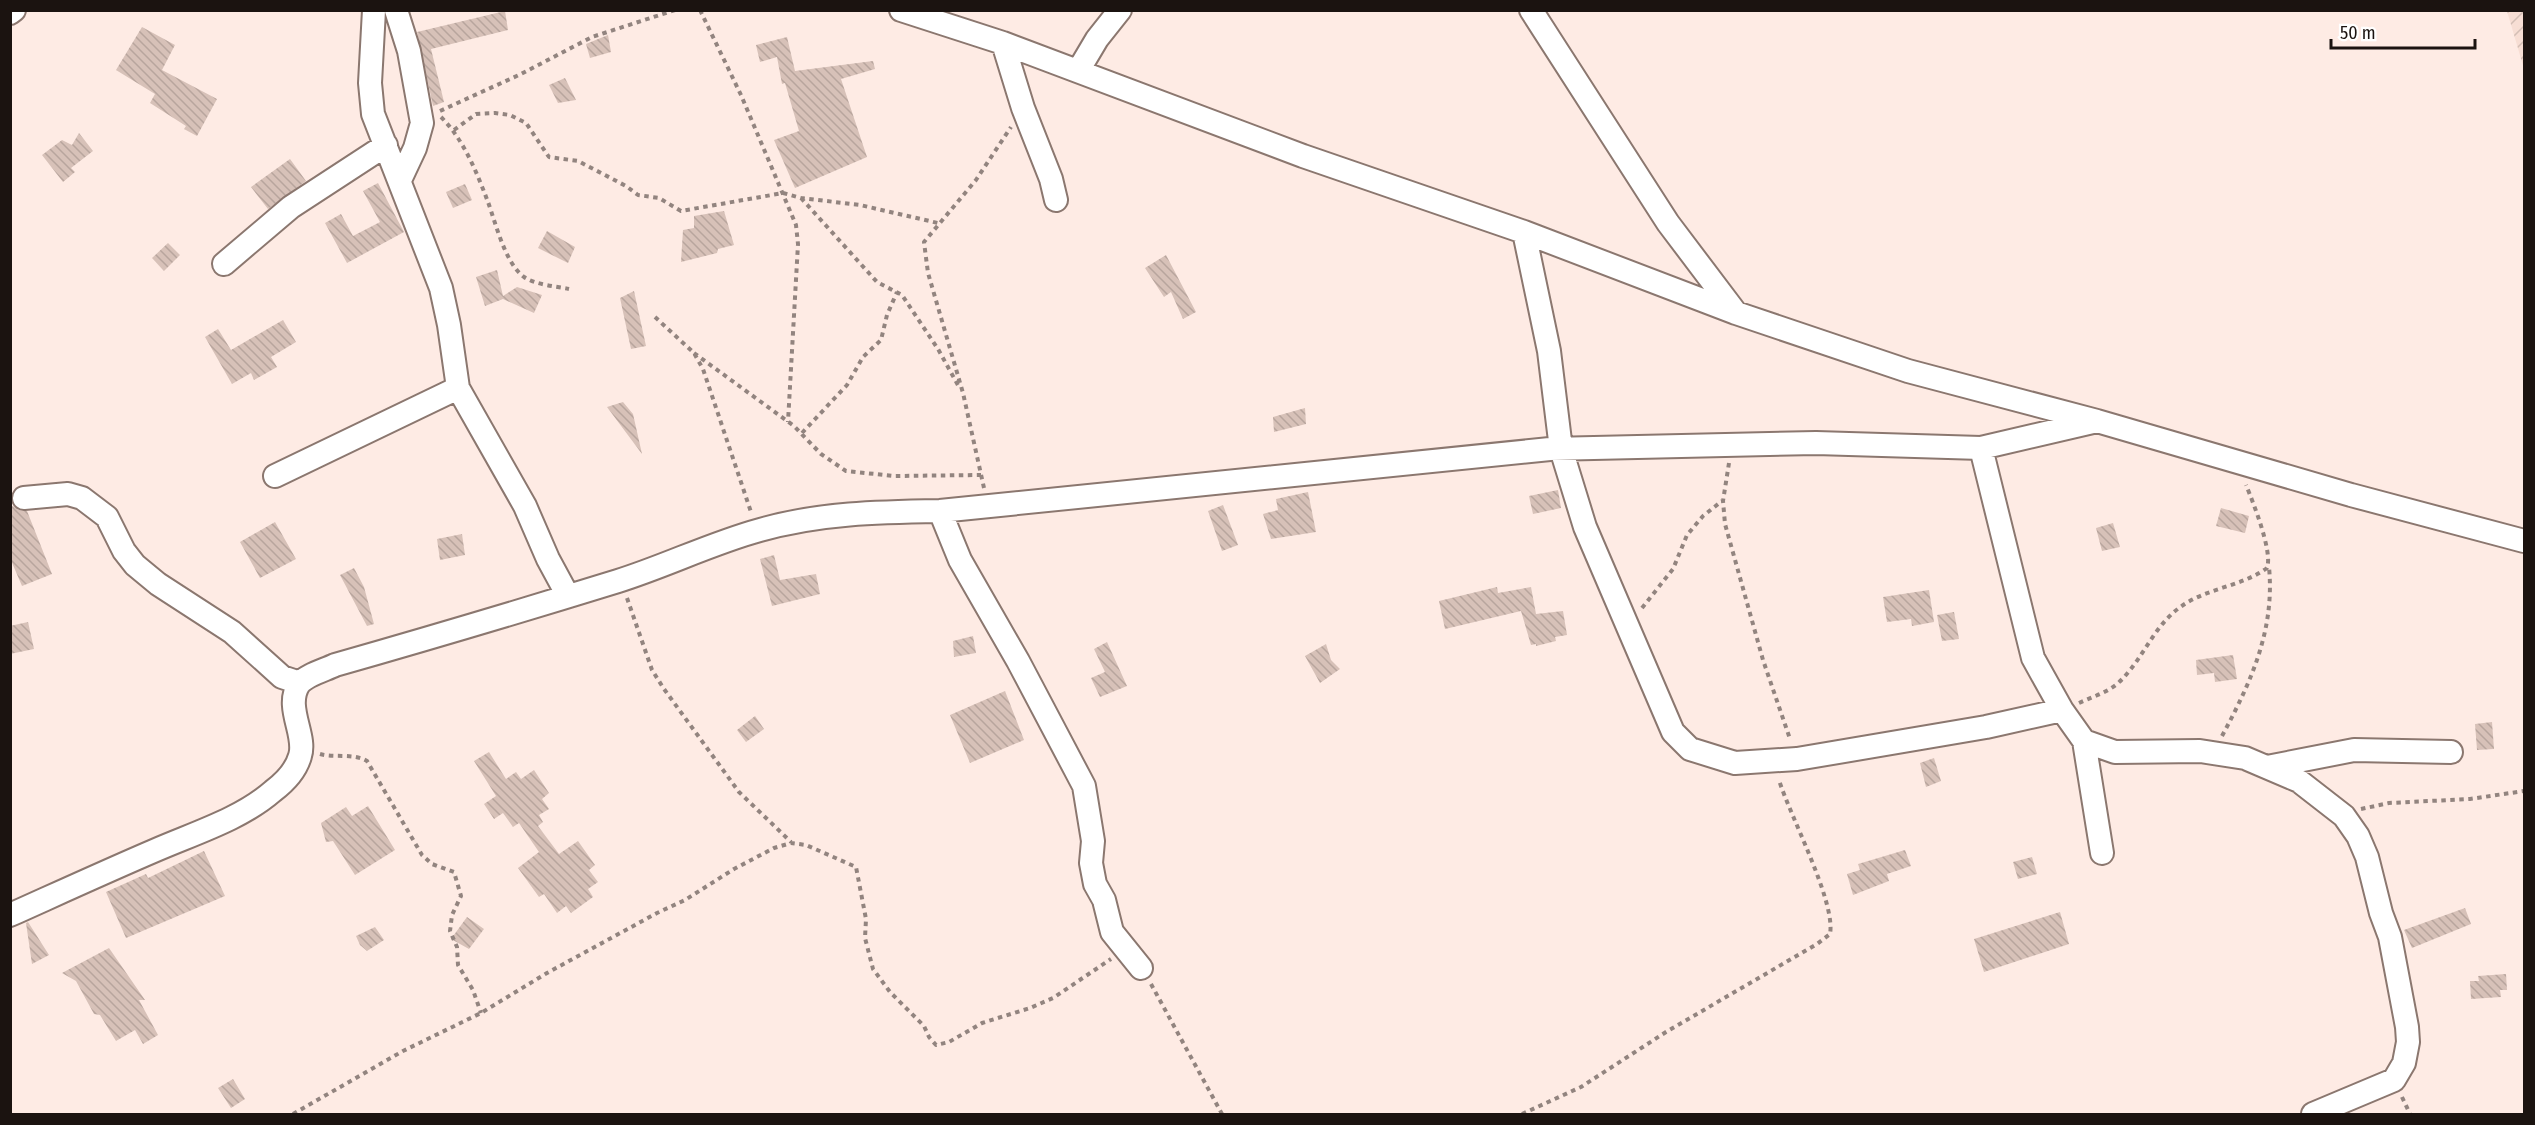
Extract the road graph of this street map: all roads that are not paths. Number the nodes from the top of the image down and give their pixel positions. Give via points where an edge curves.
1 (374, 10) edge
2 (396, 10) edge
3 (1120, 10) edge
4 (1531, 10) edge
5 (913, 12) edge
6 (1004, 43) junction
7 (1078, 71) junction
8 (386, 146) junction
9 (400, 180) junction
10 (1056, 200) dead end
11 (1524, 232) junction
12 (224, 264) dead end
13 (1736, 313) junction
14 (458, 388) junction
15 (2097, 421) junction
16 (1561, 448) junction
17 (1981, 448) junction
18 (274, 476) dead end
19 (24, 498) dead end
20 (940, 511) junction
21 (2524, 541) edge
22 (568, 596) junction
23 (300, 683) junction
24 (2062, 710) junction
25 (2084, 741) junction
26 (2451, 752) dead end
27 (2267, 766) junction
28 (2102, 853) dead end
29 (10, 915) edge
30 (1135, 961) road end
31 (2313, 1114) edge

1 - 8 street via 370,101
2 - 9 street via 409,51 422,123
3 - 7 street
4 - 13 street via 1668,223
5 - 6 street
6 - 7 street
6 - 10 street
7 - 11 street via 1303,156
8 - 9 street
8 - 12 street via 282,213
9 - 14 street via 441,288
11 - 13 street
11 - 16 street via 1549,351
13 - 15 street via 1908,370
14 - 18 street
14 - 22 street via 525,506
15 - 17 street
15 - 21 street
16 - 17 street via 1816,443
16 - 20 street
16 - 24 street via 1584,527 1673,732 1690,750 1735,763 1789,760 1986,727
17 - 24 street via 2032,658
19 - 23 street via 68,494 82,498 106,517 135,565 232,632 282,677
20 - 22 street via 829,515 758,530
20 - 30 street via 960,560 1084,786 1095,884 1104,900 1112,932
22 - 23 street via 335,665
23 - 29 street via 294,710 301,754 290,776 272,793 230,819
24 - 25 street
25 - 27 street via 2115,752 2214,752
25 - 28 street
26 - 27 street via 2354,750
27 - 31 street via 2299,781 2344,816 2358,836 2390,937 2408,1042 2404,1063 2394,1080

